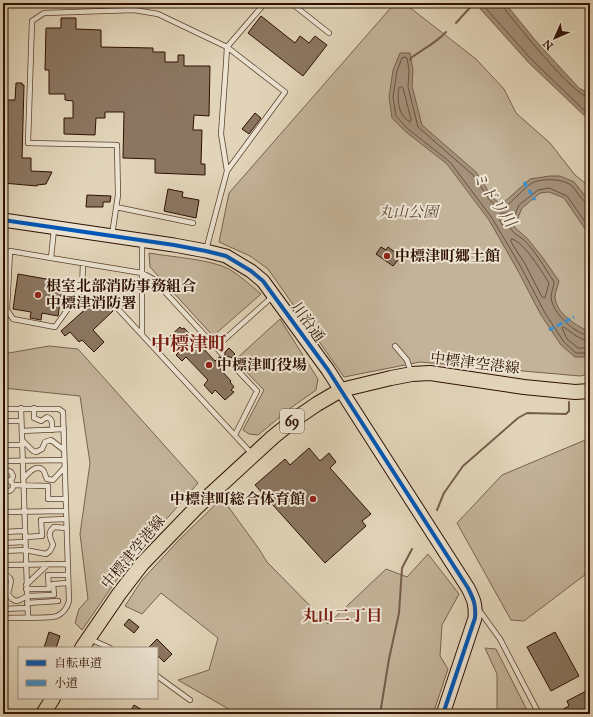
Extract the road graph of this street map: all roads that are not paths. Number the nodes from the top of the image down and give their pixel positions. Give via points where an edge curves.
1 (265, 3) edge
2 (291, 3) edge
3 (329, 33) dead end
4 (226, 47) junction
5 (227, 171) junction
6 (116, 207) junction
7 (3, 220) edge
8 (193, 223) dead end
9 (54, 228) junction
10 (111, 237) junction
11 (142, 240) junction
12 (206, 251) junction
13 (51, 258) junction
14 (82, 264) junction
15 (142, 273) junction
16 (275, 295) junction
17 (108, 297) dead end
18 (142, 334) junction
19 (395, 346) dead end
20 (216, 347) junction
21 (222, 354) dead end
22 (228, 360) dead end
23 (412, 374) junction
24 (341, 390) junction
25 (590, 390) edge
26 (21, 408) junction
27 (34, 408) junction
28 (3, 409) edge
29 (3, 421) edge
30 (21, 421) junction
31 (64, 429) junction
32 (52, 430) junction
33 (22, 431) junction
34 (235, 435) junction
35 (22, 442) junction
36 (3, 445) edge
37 (64, 450) junction
38 (253, 455) junction
39 (64, 460) junction
40 (5, 461) edge
41 (22, 461) junction
42 (64, 468) junction
43 (8, 470) junction
44 (3, 474) edge
45 (3, 477) edge
46 (23, 479) junction
47 (8, 481) junction
48 (13, 485) junction
49 (23, 486) junction
50 (65, 499) junction
51 (65, 511) junction
52 (3, 512) edge
53 (24, 512) junction
54 (66, 519) junction
55 (66, 528) junction
56 (24, 531) junction
57 (3, 532) edge
58 (24, 540) junction
59 (3, 543) edge
60 (25, 550) junction
61 (3, 551) edge
62 (25, 564) junction
63 (48, 564) junction
64 (67, 564) junction
65 (3, 565) edge
66 (3, 574) edge
67 (37, 575) junction
68 (68, 575) junction
69 (42, 579) dead end
70 (68, 583) junction
71 (26, 587) junction
72 (27, 596) junction
73 (58, 601) dead end
74 (45, 602) junction
75 (27, 605) junction
76 (476, 607) junction
77 (45, 608) dead end
78 (3, 609) edge
79 (28, 617) junction
80 (3, 618) edge
81 (86, 643) edge
82 (105, 647) edge
83 (158, 677) edge
84 (52, 699) edge
85 (190, 700) dead end
86 (43, 714) edge
87 (443, 714) edge
88 (539, 714) edge

1 - 4 lane
2 - 3 lane
4 - 5 lane via 220,134
4 - 5 lane via 285,92
4 - 6 lane via 158,14 134,10 44,13 32,21 28,143 117,145
5 - 12 lane
6 - 8 lane
6 - 10 lane
7 - 9 street, 川沿通
9 - 10 street, 川沿通
9 - 13 lane
10 - 11 street, 川沿通
11 - 12 street, 川沿通
11 - 15 lane
12 - 16 street, 川沿通 via 226,256 251,270
13 - 14 lane
13 - 14 lane via 10,251 7,310 13,319 55,326 82,289
14 - 15 lane
15 - 18 lane
15 - 20 lane via 153,279
16 - 20 lane
16 - 24 street, 川沿通
17 - 18 lane
18 - 34 lane
19 - 23 lane via 407,360
20 - 21 lane
22 - 34 lane via 257,391
23 - 24 main road, 中標津空港線 / 69
23 - 25 main road, 中標津空港線 / 69 via 430,373 575,392
24 - 38 main road, 中標津空港線 / 69 via 298,417
24 - 76 street, 川沿通 via 468,588
26 - 27 lane
26 - 28 lane
26 - 30 lane
27 - 31 lane via 60,409 63,412
27 - 32 lane via 34,418 41,421 50,418
29 - 30 lane
30 - 33 lane
31 - 32 lane
31 - 37 lane
32 - 33 lane
33 - 35 lane
34 - 38 lane
35 - 36 lane
35 - 37 lane via 36,452 50,440
35 - 41 lane
37 - 39 lane
38 - 81 main road, 中標津空港線 / 69 via 198,506 142,564
39 - 41 lane
39 - 42 lane
40 - 41 lane
40 - 43 lane
41 - 46 lane
42 - 46 lane via 53,480 47,479 41,468 34,469
42 - 50 lane
43 - 44 lane
43 - 47 lane via 13,476
45 - 47 lane
46 - 49 lane
47 - 48 lane
47 - 48 lane via 4,484 5,490 11,490
48 - 49 lane
49 - 50 lane via 48,486 48,499
49 - 53 lane
50 - 51 lane
51 - 53 lane
51 - 54 lane
52 - 53 lane
53 - 56 lane
54 - 55 lane
54 - 58 lane via 41,520 42,536
55 - 60 lane via 54,527 51,530 49,538 53,545 46,554
55 - 64 lane
56 - 57 lane
56 - 58 lane
58 - 59 lane
58 - 60 lane
60 - 61 lane
60 - 62 lane
62 - 63 lane
62 - 65 lane
62 - 71 lane
63 - 64 lane
63 - 67 lane
64 - 68 lane
66 - 72 lane via 11,580 8,592 12,599 18,601
67 - 69 lane
67 - 71 lane
68 - 70 lane
68 - 71 lane via 48,575 49,589
70 - 72 lane via 53,584 54,595
70 - 79 lane via 69,601 64,611 56,616
71 - 72 lane
72 - 75 lane
73 - 74 lane
74 - 75 lane
74 - 77 lane
75 - 78 lane
75 - 79 lane
76 - 87 street via 475,618
76 - 88 lane via 500,639
79 - 80 lane
81 - 82 lane
83 - 85 lane
84 - 86 main road

